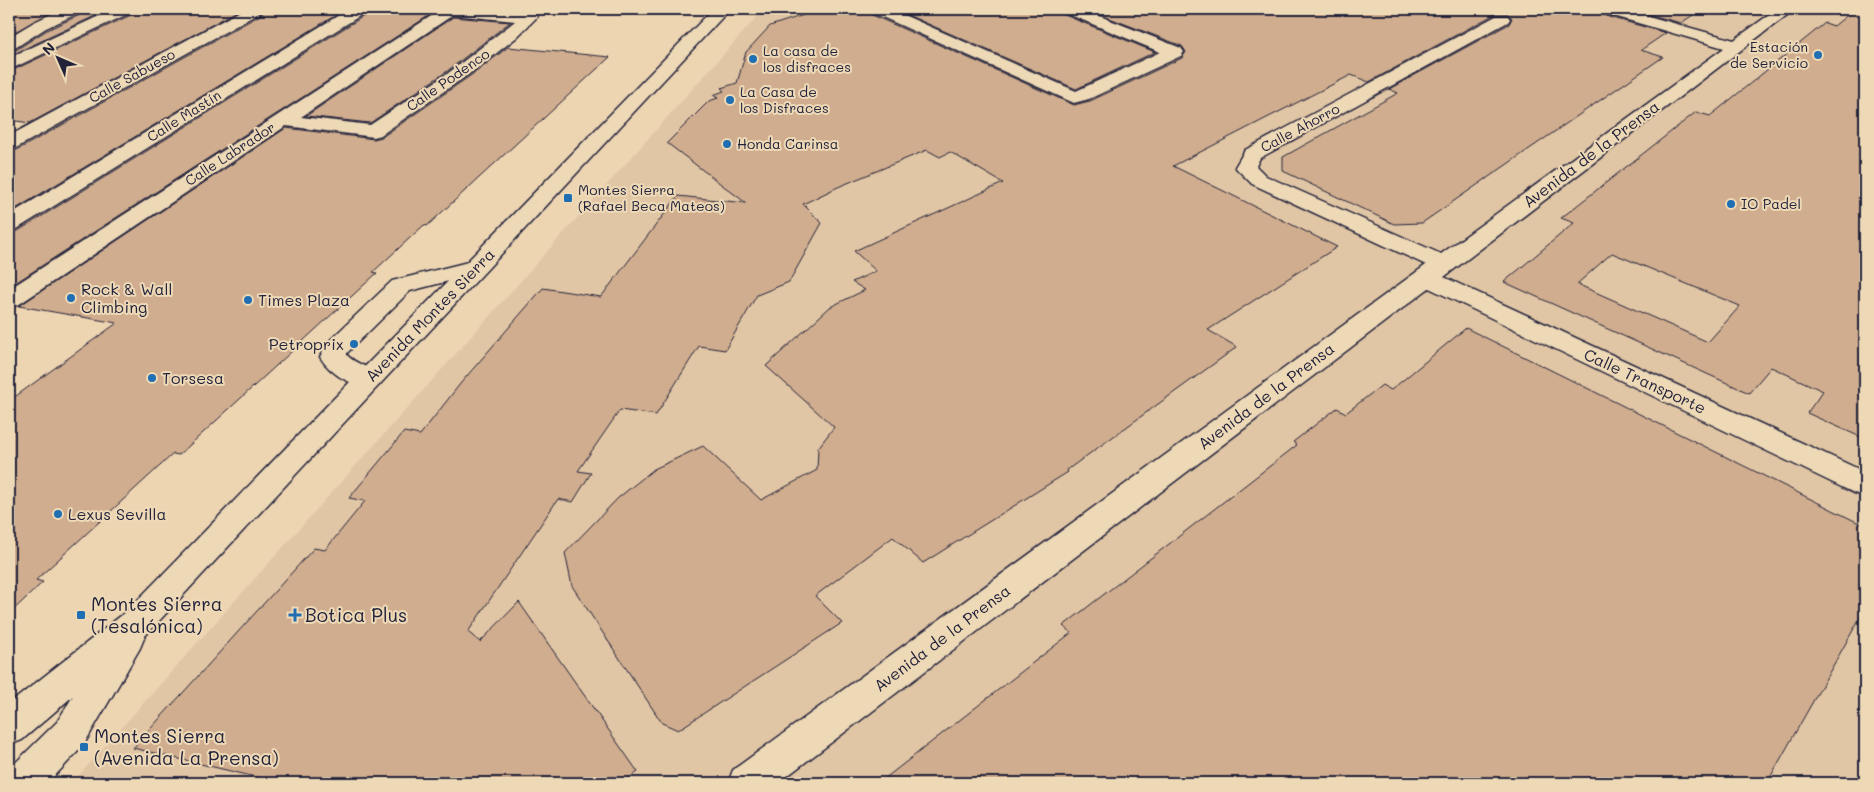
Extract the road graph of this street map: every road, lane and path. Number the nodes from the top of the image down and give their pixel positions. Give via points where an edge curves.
1 (75, 9) edge
2 (126, 9) edge
3 (256, 9) edge
4 (334, 9) edge
5 (360, 9) edge
6 (722, 9) edge
7 (877, 9) edge
8 (1069, 9) edge
9 (1606, 9) edge
10 (1787, 9) edge
11 (450, 10) edge
12 (1502, 19) dead end
13 (9, 44) edge
14 (1737, 46) junction
15 (259, 54) junction
16 (284, 56) junction
17 (9, 65) edge
18 (282, 120) junction
19 (9, 144) edge
20 (9, 203) edge
21 (9, 224) edge
22 (476, 267) junction
23 (1434, 271) junction
24 (9, 300) edge
25 (369, 379) junction
26 (1865, 485) edge
27 (139, 621) junction
28 (9, 728) edge
29 (22, 783) edge
30 (746, 783) edge

1 - 13 street
2 - 17 street
3 - 19 street, Calle Sabueso
4 - 15 street, Calle Mastín
5 - 16 street, Calle Mastín
6 - 22 street, Avenida Montes Sierra
7 - 8 street via 1074,97 1175,52
9 - 14 street
10 - 14 street, Avenida de la Prensa
11 - 18 street, Calle Labrador
11 - 18 street, Calle Podenco via 529,17 444,86 374,131
12 - 23 street, Calle Ahorro via 1252,154 1245,167 1259,180
14 - 23 street, Avenida de la Prensa
15 - 16 street
15 - 20 street, Calle Mastín
16 - 21 street, Calle Mastín
18 - 24 street, Calle Labrador
22 - 25 street, Avenida Montes Sierra
22 - 25 street via 402,286 335,350 333,356 343,367
23 - 26 street, Calle Transporte
23 - 30 street, Avenida de la Prensa
25 - 27 street, Avenida Montes Sierra
27 - 28 street, Avenida Montes Sierra
27 - 29 street, Avenida Montes Sierra via 70,734

